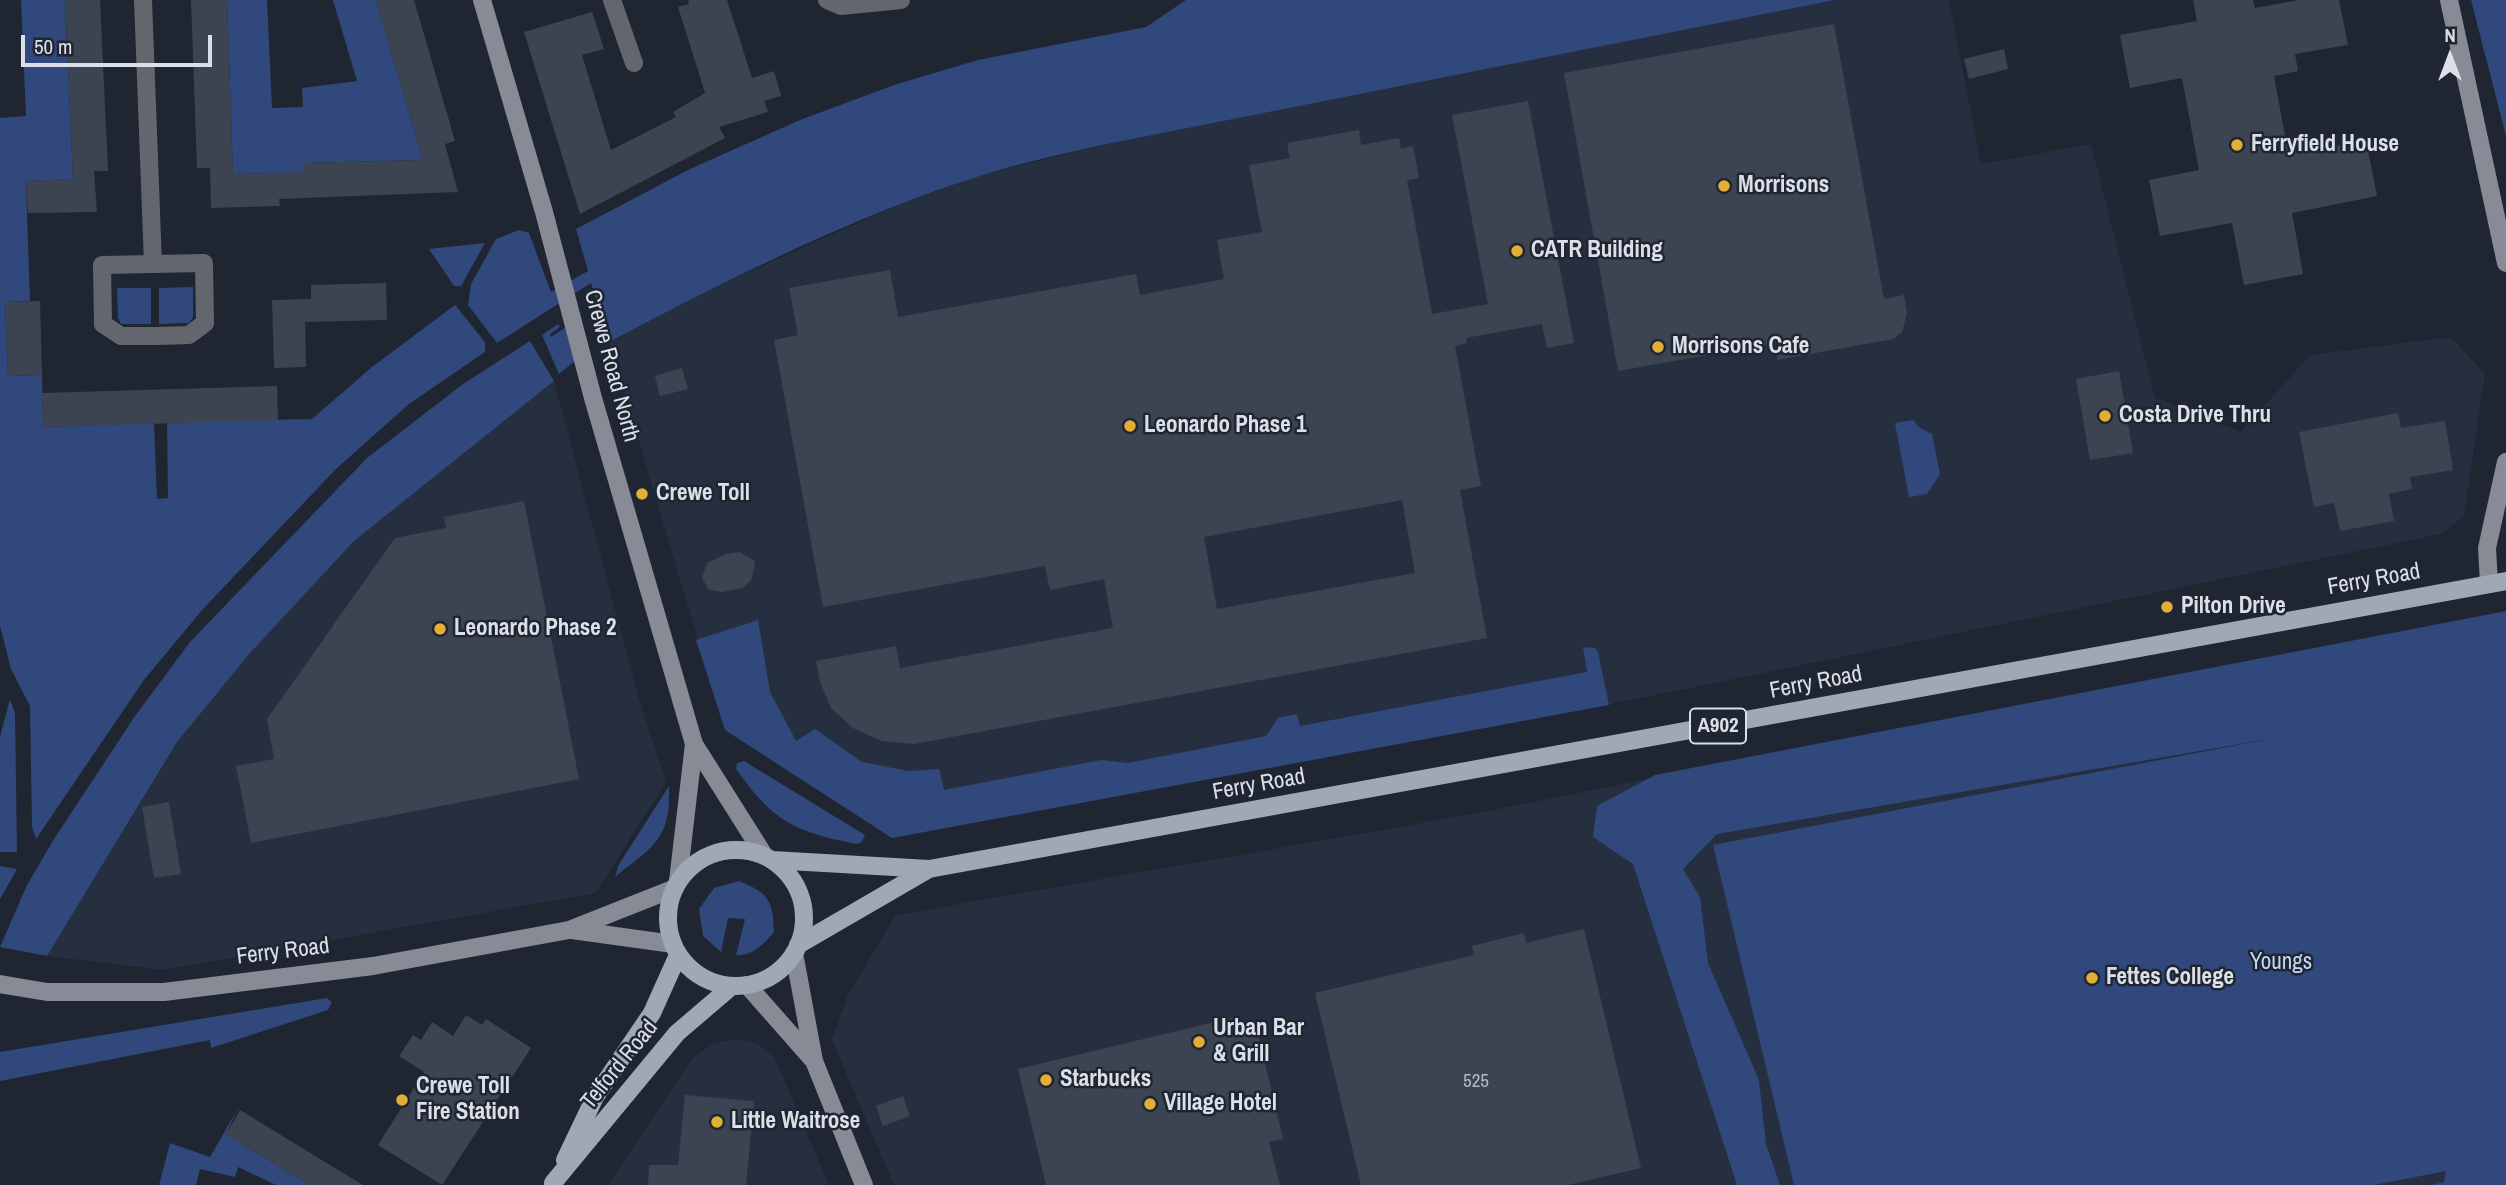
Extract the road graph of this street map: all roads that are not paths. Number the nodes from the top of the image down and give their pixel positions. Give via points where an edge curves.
1 (144, 0) edge
2 (482, 0) edge
3 (612, 0) edge
4 (828, 0) edge
5 (901, 0) edge
6 (2449, 0) edge
7 (634, 62) dead end
8 (2506, 263) edge
9 (153, 264) junction
10 (2506, 462) edge
11 (2497, 582) edge
12 (694, 744) junction
13 (768, 857) junction
14 (929, 869) junction
15 (677, 884) junction
16 (569, 930) junction
17 (676, 949) junction
18 (796, 949) junction
19 (0, 984) edge
20 (740, 985) junction
21 (814, 1061) junction
22 (553, 1184) edge
23 (864, 1185) edge

1 - 9 street
2 - 12 street, Crewe Road North
3 - 7 street
4 - 5 street via 841,6
6 - 8 street
9 - 9 street via 204,263 205,323 189,335 121,336 103,324 102,265
10 - 11 street via 2487,548
11 - 14 main road, Ferry Road / A902
12 - 13 street, Crewe Road North
12 - 15 street, Crewe Road North
13 - 14 main road, Ferry Road
13 - 15 main road via 748,850 716,852 689,868
13 - 18 main road via 795,883 801,897 804,914
14 - 18 main road, Ferry Road
15 - 16 street, Ferry Road
15 - 17 main road via 668,916
16 - 17 street, Ferry Road
16 - 19 street, Ferry Road via 373,966 164,992 47,992
17 - 20 main road via 702,977
17 - 22 main road, Telford Road via 652,1013 595,1097
18 - 20 main road via 774,974
18 - 21 street
20 - 21 street
20 - 22 main road, Telford Road via 677,1033
21 - 23 street

